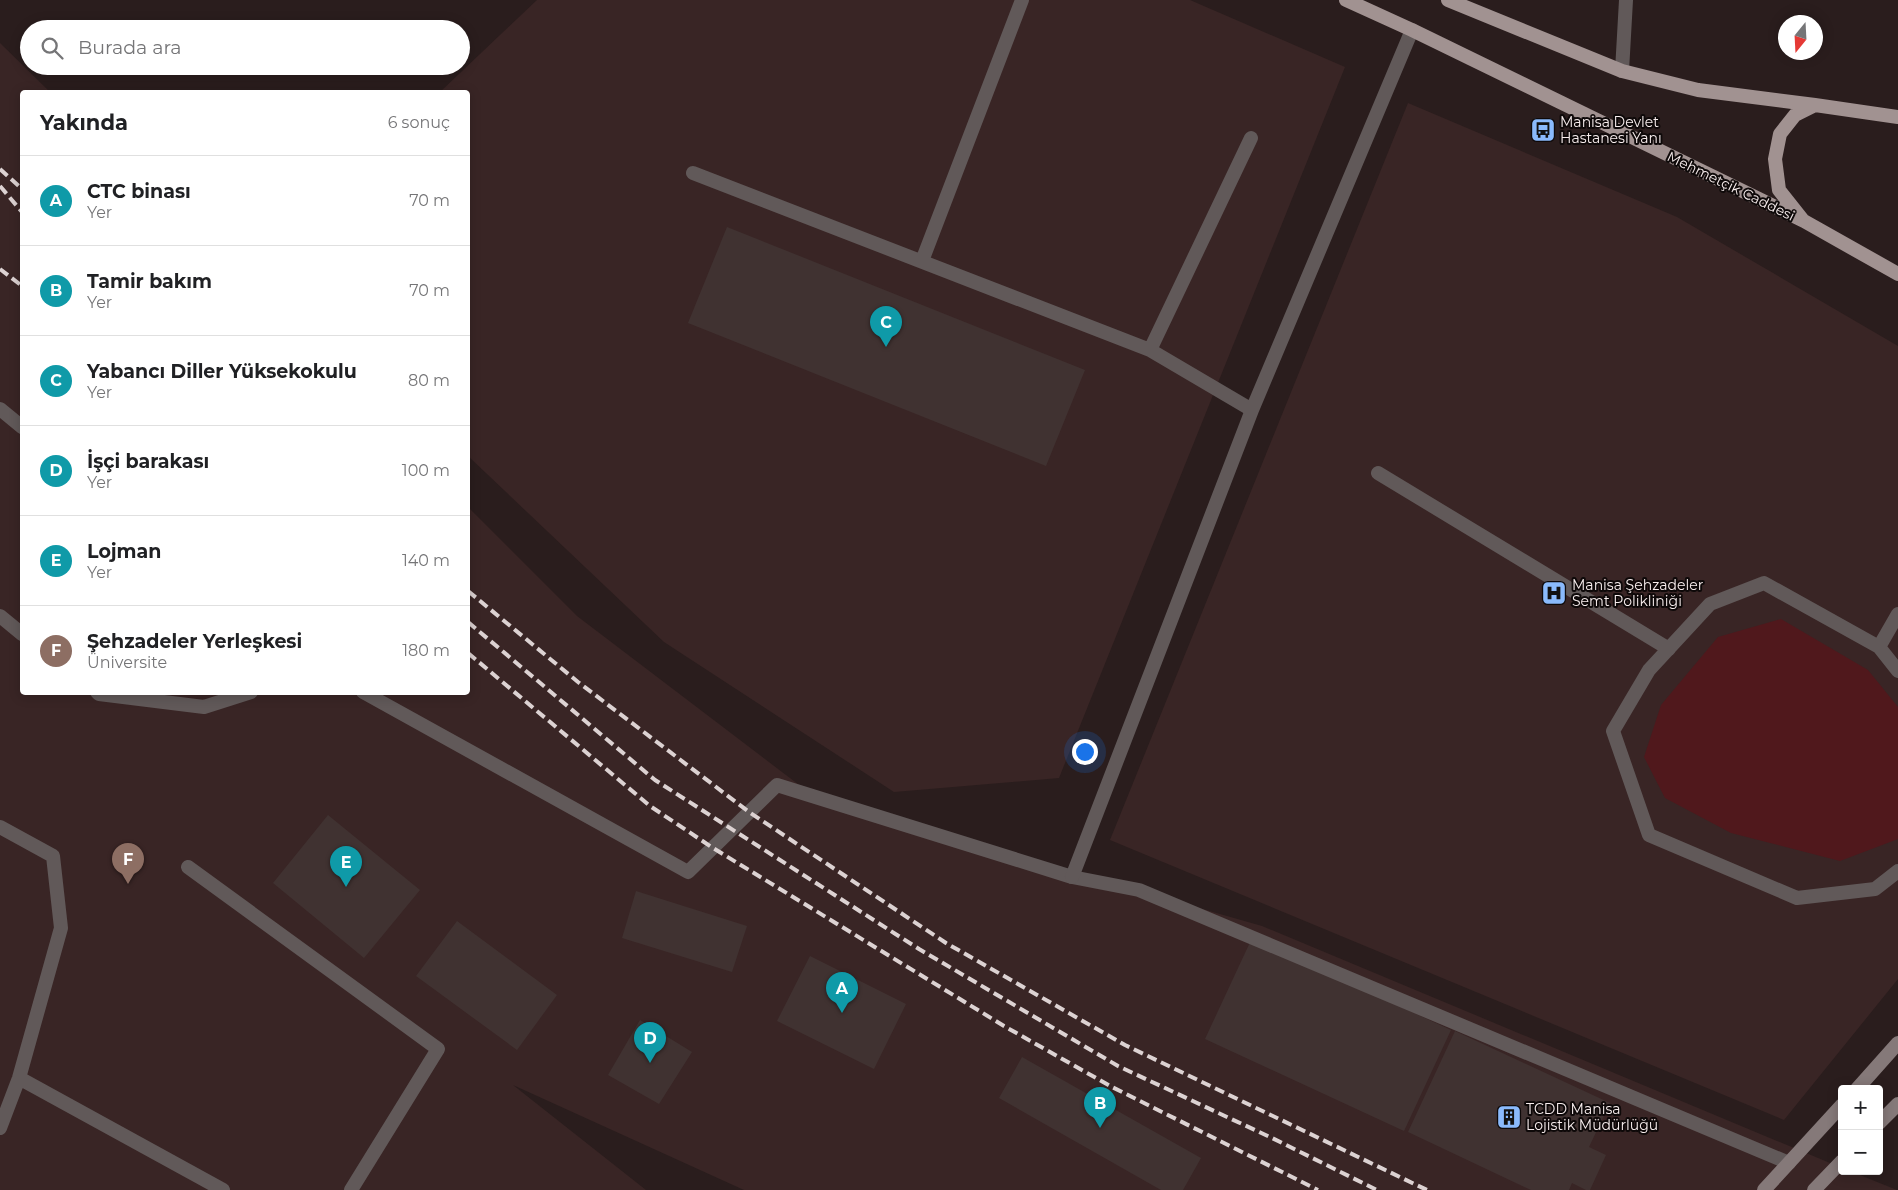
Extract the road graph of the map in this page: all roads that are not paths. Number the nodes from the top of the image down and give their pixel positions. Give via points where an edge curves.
1 (1022, 0) edge
2 (1346, 0) edge
3 (1448, 0) edge
4 (1626, 0) edge
5 (1412, 30) junction
6 (1622, 71) junction
7 (1815, 104) junction
8 (1898, 117) edge
9 (1251, 138) dead end
10 (693, 173) dead end
11 (1804, 221) junction
12 (922, 261) junction
13 (1898, 274) edge
14 (1150, 350) junction
15 (0, 409) edge
16 (1252, 410) junction
17 (20, 425) edge
18 (1378, 473) dead end
19 (1898, 614) edge
20 (0, 616) edge
21 (20, 632) edge
22 (1879, 647) junction
23 (1668, 649) junction
24 (1898, 671) edge
25 (109, 695) edge
26 (241, 695) edge
27 (368, 695) edge
28 (0, 827) edge
29 (188, 867) dead end
30 (1898, 871) edge
31 (1072, 877) junction
32 (1898, 1043) edge
33 (18, 1078) junction
34 (1861, 1085) edge
35 (1898, 1104) edge
36 (1838, 1109) edge
37 (1883, 1119) edge
38 (0, 1128) edge
39 (1789, 1163) junction
40 (1838, 1165) edge
41 (223, 1190) edge
42 (351, 1190) edge
43 (1764, 1190) edge
44 (1814, 1190) edge

1 - 12 street
2 - 5 main road, Mehmetçik Caddesi
3 - 6 main road
4 - 6 street
5 - 11 main road, Mehmetçik Caddesi
5 - 16 street
6 - 7 main road via 1698,90
7 - 8 main road
7 - 11 main road via 1795,116 1780,134 1775,160 1780,190
9 - 14 street
10 - 12 street
11 - 13 main road, Mehmetçik Caddesi
12 - 14 street
14 - 16 street
15 - 17 street
16 - 31 street
18 - 23 street
19 - 22 street
20 - 21 street
22 - 23 street via 1764,584 1710,604
22 - 24 street
23 - 30 street via 1649,670 1614,731 1649,835 1797,898 1875,889
25 - 26 street via 204,706
27 - 31 street via 688,872 778,786
28 - 33 street via 53,856 61,928
29 - 42 street via 438,1049
31 - 39 street via 1138,890
32 - 34 main road
33 - 38 street
33 - 41 street
35 - 37 main road
36 - 39 main road
39 - 43 main road
40 - 44 main road

